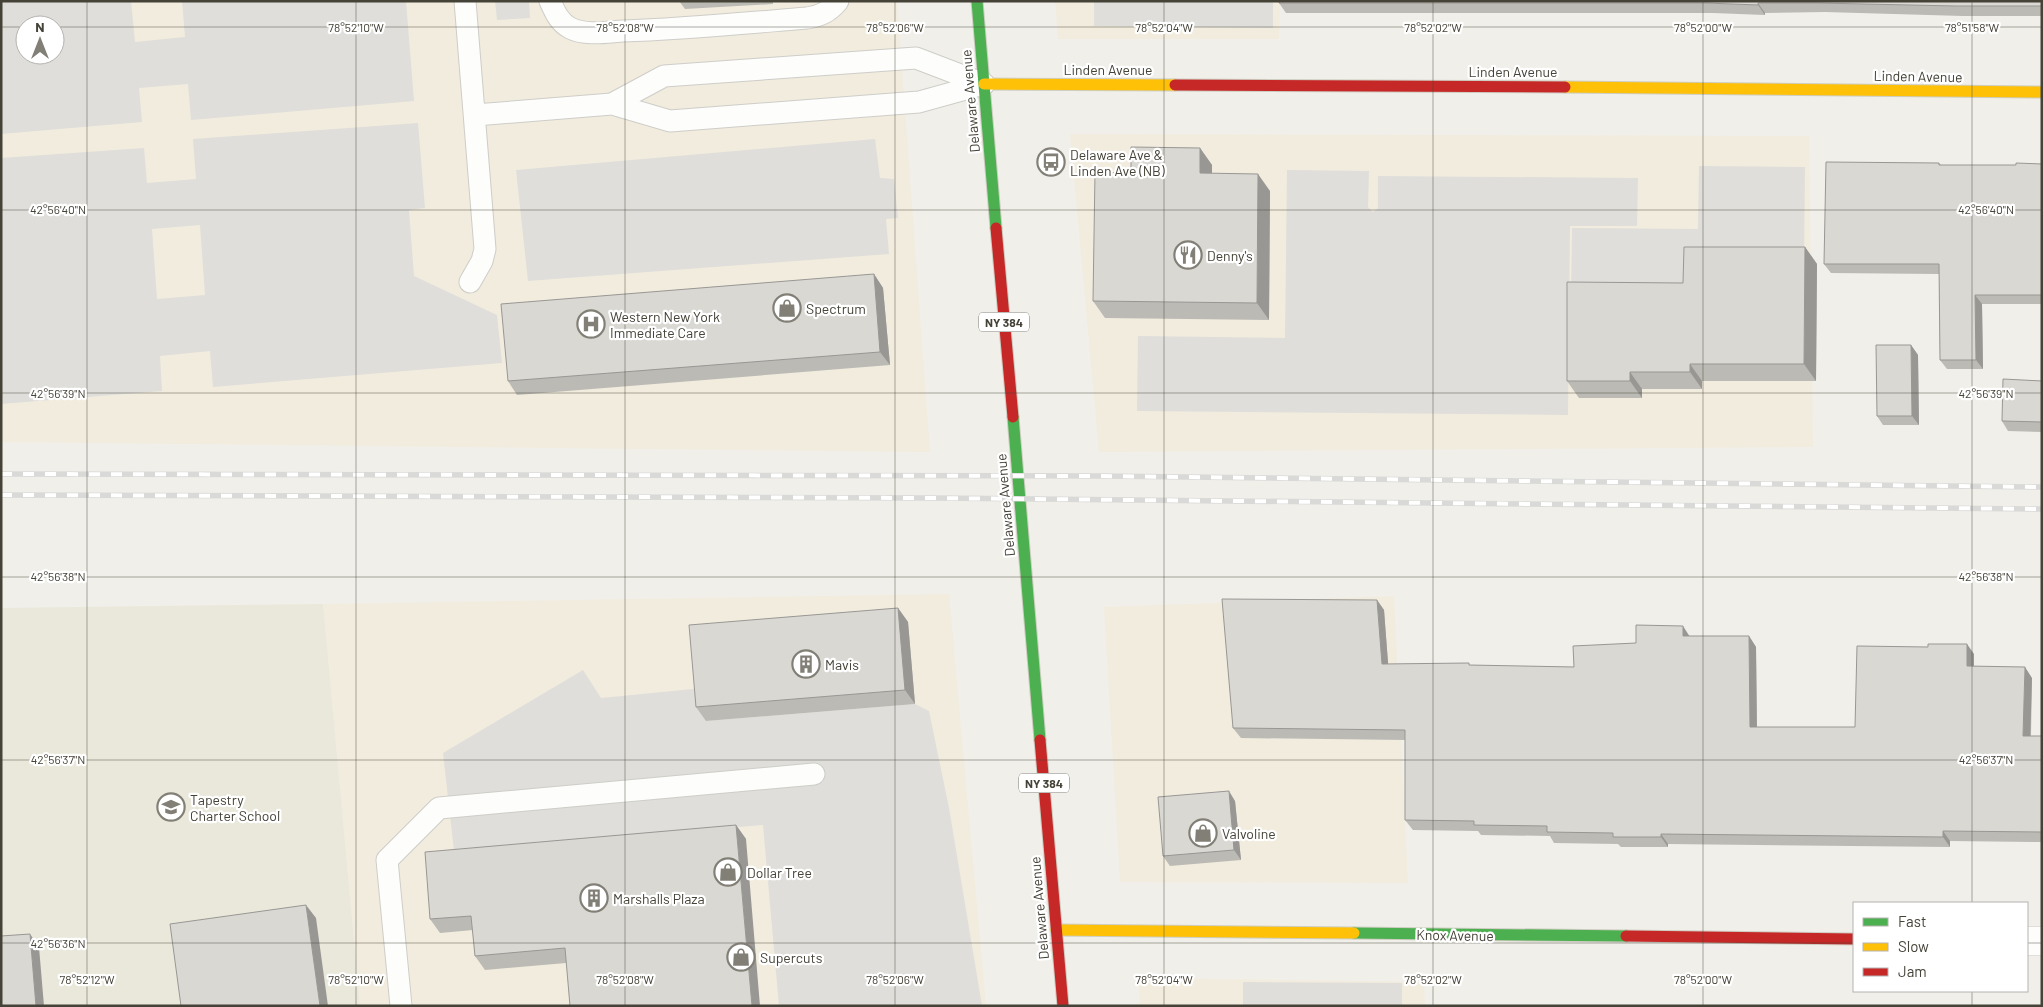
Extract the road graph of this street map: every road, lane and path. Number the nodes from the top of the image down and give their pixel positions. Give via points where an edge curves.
1 (465, 1) edge
2 (550, 1) edge
3 (838, 1) edge
4 (977, 1) edge
5 (984, 84) junction
6 (2042, 92) edge
7 (612, 104) junction
8 (475, 115) junction
9 (470, 282) dead end
10 (814, 774) dead end
11 (1056, 930) junction
12 (1853, 939) edge
13 (2028, 941) edge
14 (2042, 941) edge
15 (401, 1006) edge
16 (1063, 1006) edge

1 - 8 lane
2 - 3 lane via 557,17 569,28 580,32 807,18 819,16
4 - 5 street, Delaware Avenue / NY 384
5 - 6 street, Linden Avenue
5 - 7 lane via 919,102 670,121
5 - 7 lane via 916,58 664,76
5 - 11 street, Delaware Avenue / NY 384
7 - 8 lane
8 - 9 lane via 485,249
10 - 15 lane via 439,808 387,860
11 - 12 street, Knox Avenue
11 - 16 street, Delaware Avenue / NY 384
13 - 14 street

